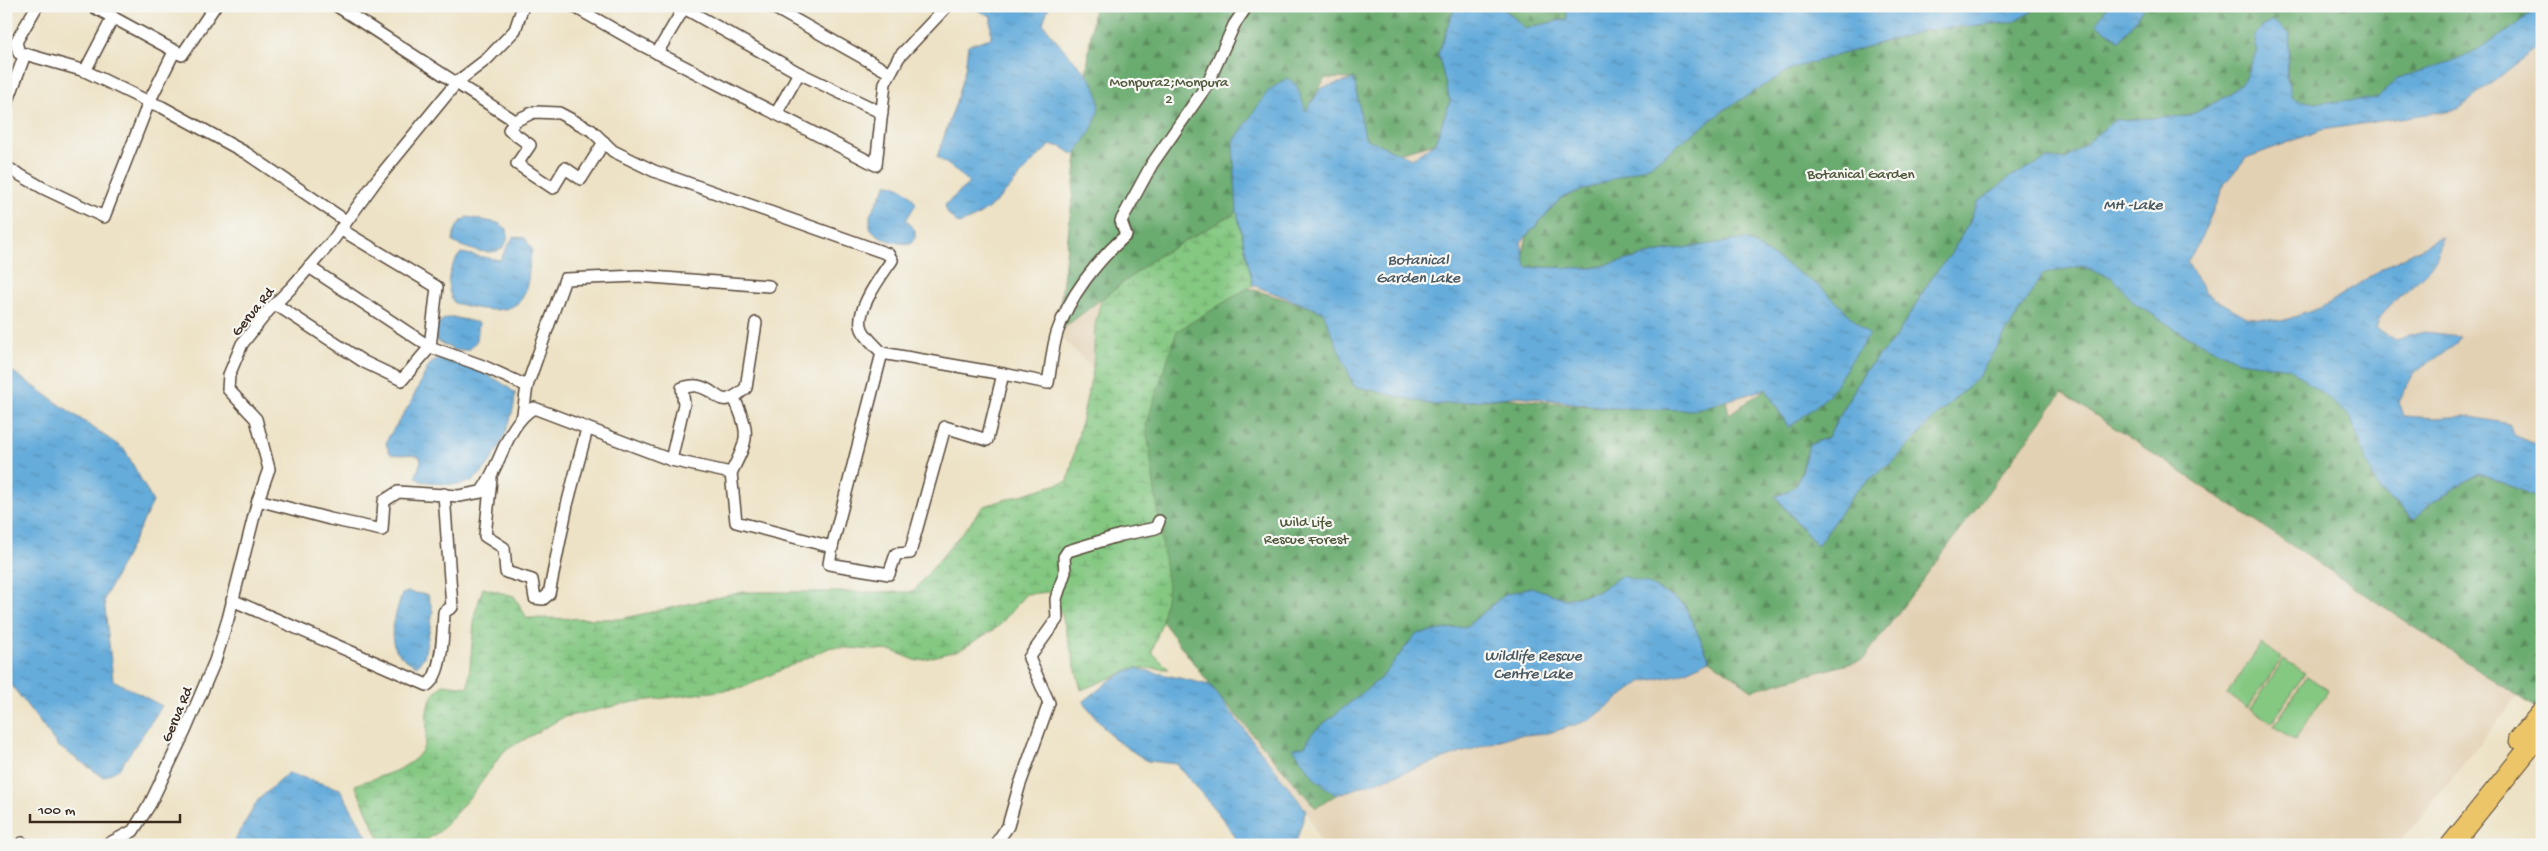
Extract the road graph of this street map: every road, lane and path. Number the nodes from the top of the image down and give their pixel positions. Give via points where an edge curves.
1 (37, 6) edge
2 (92, 6) edge
3 (215, 6) edge
4 (337, 6) edge
5 (523, 6) edge
6 (573, 6) edge
7 (771, 6) edge
8 (947, 6) edge
9 (1247, 6) edge
10 (113, 17) junction
11 (175, 50) junction
12 (657, 53) junction
13 (25, 54) junction
14 (86, 71) junction
15 (799, 73) junction
16 (890, 73) junction
17 (457, 82) junction
18 (149, 102) junction
19 (6, 106) edge
20 (882, 113) junction
21 (776, 114) junction
22 (515, 120) junction
23 (604, 142) junction
24 (6, 167) edge
25 (343, 225) junction
26 (309, 267) junction
27 (769, 286) dead end
28 (275, 304) junction
29 (756, 324) dead end
30 (430, 347) junction
31 (882, 353) junction
32 (1003, 374) junction
33 (527, 386) junction
34 (734, 398) junction
35 (523, 414) junction
36 (587, 429) junction
37 (671, 460) junction
38 (731, 474) junction
39 (491, 479) junction
40 (444, 494) junction
41 (258, 500) junction
42 (1159, 521) dead end
43 (832, 547) junction
44 (232, 600) junction
45 (2542, 712) edge
46 (2542, 732) edge
47 (2542, 750) edge
48 (2468, 824) junction
49 (106, 845) edge
50 (1000, 845) edge
51 (2451, 845) edge
52 (2468, 845) edge

1 - 13 street via 16,42 19,53
2 - 10 street
3 - 11 street via 182,55
4 - 17 street
5 - 17 street, Gerua Rd via 515,30 487,59
6 - 12 street
7 - 16 street
8 - 16 street via 899,57
9 - 32 street via 1234,25 1207,85 1152,164 1129,204 1121,221 1126,235 1085,280 1066,314 1057,332 1048,383
10 - 11 street
10 - 14 street
11 - 18 street
12 - 15 street via 684,8
12 - 21 street
13 - 14 street
13 - 19 street
14 - 18 street
15 - 20 street
15 - 21 street
16 - 20 street via 885,83
17 - 22 street
17 - 25 street, Gerua Rd
18 - 24 street via 104,217
18 - 25 street via 246,154
20 - 21 street via 876,165
22 - 23 street via 534,112 559,113 591,130
22 - 23 street via 509,130 530,145 517,164 553,188 565,168 581,179
23 - 31 street via 613,151 654,171 888,254 892,260 863,306 860,320 862,330
25 - 26 street, Gerua Rd
25 - 30 street via 436,286
26 - 28 street, Gerua Rd
26 - 30 street
27 - 33 street via 638,276 565,279
28 - 30 street via 364,362 402,380
28 - 41 street, Gerua Rd via 242,344 229,375 228,388 256,420 269,469
29 - 34 street via 746,388
30 - 33 street
31 - 32 street
31 - 43 street
32 - 43 street via 987,440 945,427 910,553 896,554 889,574 829,564
33 - 35 street
34 - 37 street via 722,400 698,386 682,388 684,404
34 - 38 street via 747,431 744,447
35 - 36 street via 534,408
35 - 39 street
36 - 37 street
36 - 39 street via 549,594 543,599 535,598 532,580 506,572 504,548 485,536
37 - 38 street
38 - 43 street via 736,522
39 - 40 street via 481,492 458,496
40 - 41 street via 398,492 384,501 382,530
40 - 44 street via 452,607 444,612 438,669 434,681 427,685
41 - 44 street, Gerua Rd
42 - 50 street via 1156,528 1068,551 1064,557 1065,572 1056,599 1057,619 1029,658 1049,703 1008,826 999,839
44 - 49 street, Gerua Rd via 215,661 163,778 133,831
45 - 48 highway via 2508,752
46 - 48 highway
47 - 52 highway
48 - 51 highway

